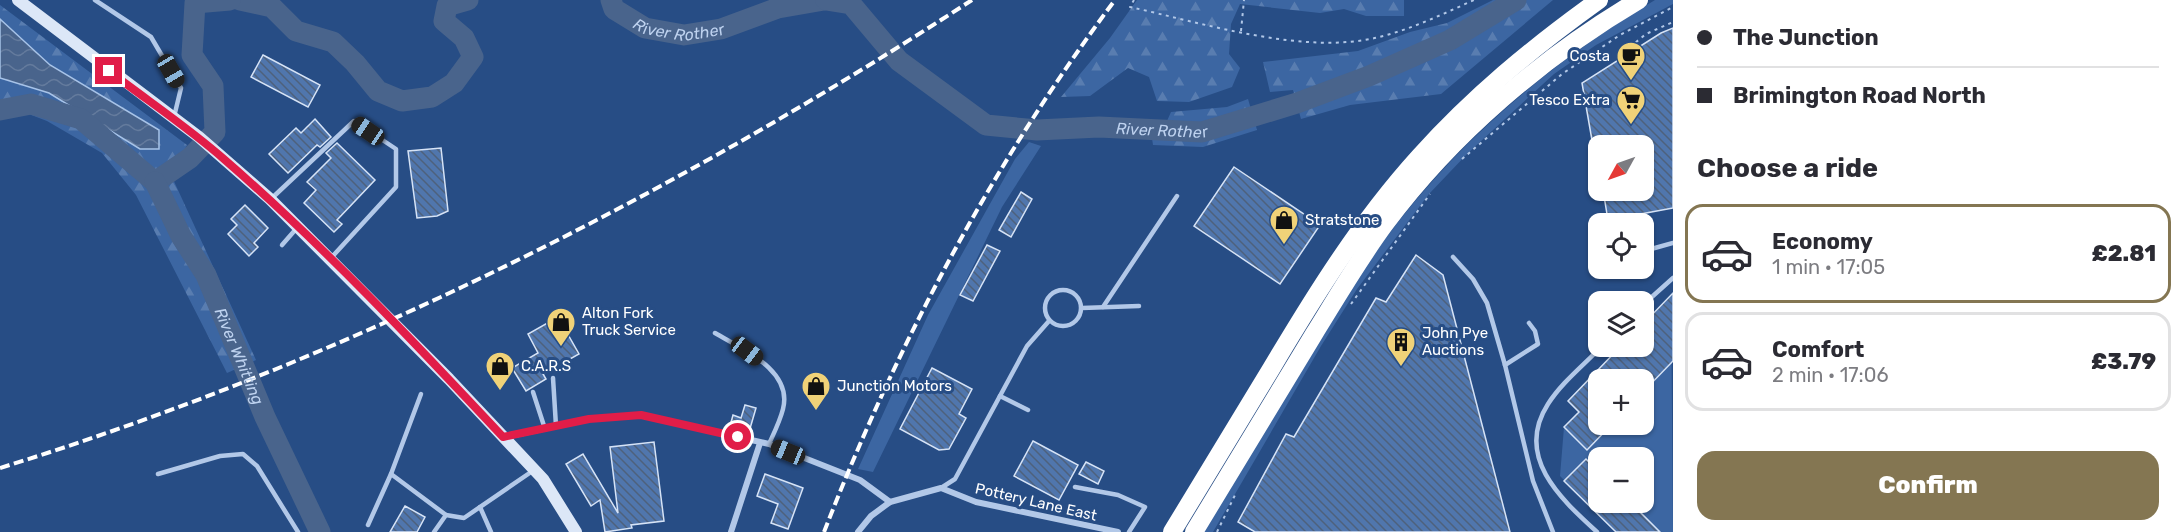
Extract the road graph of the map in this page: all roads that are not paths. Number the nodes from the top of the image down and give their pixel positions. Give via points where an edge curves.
1 (95, 0) edge
2 (1599, 0) edge
3 (1639, 0) edge
4 (21, 2) edge
5 (174, 119) junction
6 (1177, 196) dead end
7 (270, 200) junction
8 (297, 226) junction
9 (1673, 243) edge
10 (282, 245) dead end
11 (1654, 248) edge
12 (1453, 257) dead end
13 (331, 258) junction
14 (1673, 278) edge
15 (1654, 295) edge
16 (1139, 306) dead end
17 (1103, 307) junction
18 (1082, 308) junction
19 (1050, 321) junction
20 (1529, 323) dead end
21 (715, 333) dead end
22 (1592, 357) edge
23 (1505, 365) junction
24 (553, 378) dead end
25 (533, 392) dead end
26 (422, 394) dead end
27 (1000, 396) junction
28 (1028, 410) dead end
29 (556, 426) junction
30 (545, 429) junction
31 (503, 437) junction
32 (760, 443) junction
33 (769, 444) junction
34 (534, 470) junction
35 (158, 474) dead end
36 (391, 474) junction
37 (1076, 487) dead end
38 (941, 488) junction
39 (891, 502) junction
40 (480, 507) junction
41 (446, 515) junction
42 (368, 525) dead end
43 (1101, 530) edge
44 (298, 532) edge
45 (434, 532) edge
46 (490, 532) edge
47 (576, 532) edge
48 (731, 532) edge
49 (858, 532) edge
50 (1118, 532) edge
51 (1129, 532) edge
52 (1172, 532) edge
53 (1194, 532) edge
54 (1553, 532) edge
55 (1597, 532) edge

1 - 5 lane via 151,37 181,88
2 - 52 highway via 1536,45 1497,80 1418,158 1377,209 1328,276
3 - 53 highway via 1547,63 1486,114 1445,154 1386,223
4 - 5 main road
5 - 7 main road
6 - 17 lane
7 - 8 main road
7 - 13 lane via 354,121 396,149 396,187
8 - 10 lane
8 - 13 main road
9 - 11 lane
12 - 23 lane via 1473,279 1487,303
13 - 31 main road
14 - 15 lane
16 - 17 lane
17 - 18 lane
18 - 19 lane via 1071,325 1062,327
18 - 19 lane via 1072,292 1053,292 1045,303
19 - 27 lane via 1028,346
20 - 23 lane via 1538,344
21 - 33 lane via 770,368 783,387 784,407
22 - 55 lane via 1548,404 1541,419 1538,454 1551,485
23 - 54 lane via 1533,481
24 - 29 lane
25 - 30 lane
26 - 36 lane
27 - 28 lane
27 - 38 lane via 955,479
29 - 30 street
29 - 32 street via 641,415
30 - 31 street
31 - 34 main road
32 - 33 street
32 - 48 street
33 - 39 street via 860,480
34 - 40 lane
34 - 47 main road
35 - 44 lane via 220,456 243,454 257,466
36 - 41 lane
36 - 42 lane
37 - 51 lane via 1118,495 1144,507
38 - 39 street
38 - 43 street, Pottery Lane East via 976,502
39 - 49 street via 871,516
40 - 41 lane via 464,518
40 - 46 lane
41 - 45 lane
43 - 50 street, Pottery Lane East

